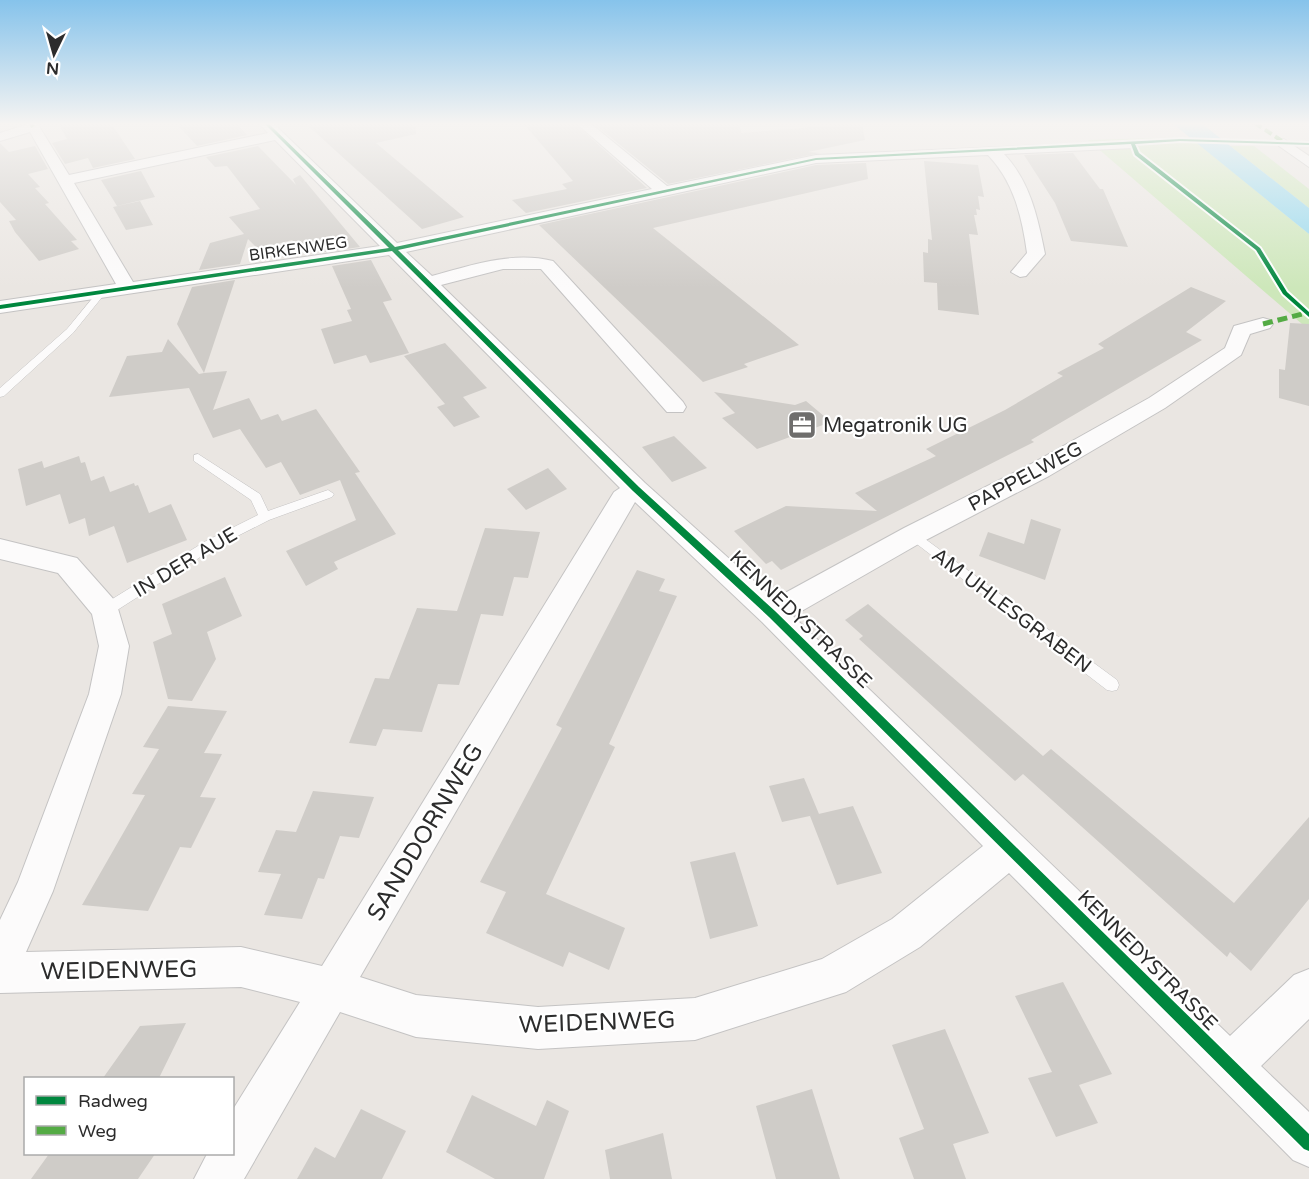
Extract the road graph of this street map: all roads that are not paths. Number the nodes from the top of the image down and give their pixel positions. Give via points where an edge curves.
1 (74, 178) edge
2 (322, 178) edge
3 (648, 178) edge
4 (726, 178) edge
5 (1013, 178) edge
6 (65, 180) joint
7 (664, 191) junction
8 (394, 249) junction
9 (1020, 272) dead end
10 (426, 283) junction
11 (127, 287) junction
12 (104, 291) junction
13 (0, 307) edge
14 (1263, 324) dead end
15 (0, 394) edge
16 (675, 407) dead end
17 (198, 458) dead end
18 (636, 489) junction
19 (328, 494) dead end
20 (265, 517) junction
21 (913, 535) junction
22 (0, 549) edge
23 (106, 610) junction
24 (772, 614) junction
25 (1112, 686) dead end
26 (1010, 848) junction
27 (0, 964) edge
28 (0, 973) edge
29 (332, 989) junction
30 (1309, 990) edge
31 (1229, 1067) junction
32 (1309, 1144) edge
33 (234, 1154) edge
34 (233, 1155) edge
35 (219, 1179) edge

1 - 6 street
2 - 8 street, KENNEDYSTRASSE
3 - 7 street
4 - 7 street, BIRKENWEG
5 - 9 street via 1031,220 1036,254
6 - 11 street
7 - 8 street, BIRKENWEG
8 - 10 street, KENNEDYSTRASSE
8 - 11 street, BIRKENWEG
10 - 16 street via 516,262 547,265
10 - 18 street, KENNEDYSTRASSE
11 - 12 street, BIRKENWEG
12 - 13 street, BIRKENWEG
12 - 15 lane via 70,331
14 - 21 street, PAPPELWEG via 1241,330 1234,351 1157,403 1040,470
17 - 20 lane via 256,497
18 - 24 street, KENNEDYSTRASSE
18 - 29 street, SANDDORNWEG via 622,498
19 - 20 lane, IN DER AUE
20 - 23 lane, IN DER AUE via 211,544
21 - 24 street, PAPPELWEG
21 - 25 lane, AM UHLESGRABEN
22 - 23 street via 67,565
23 - 27 street via 114,646 105,694 34,891
24 - 26 street, KENNEDYSTRASSE
26 - 29 street, WEIDENWEG via 906,933 831,977 695,1019 538,1028 416,1016
26 - 31 street, KENNEDYSTRASSE
28 - 29 street, WEIDENWEG via 241,968
29 - 33 street, SANDDORNWEG
30 - 31 street
31 - 32 street, KENNEDYSTRASSE
34 - 35 street, SANDDORNWEG

